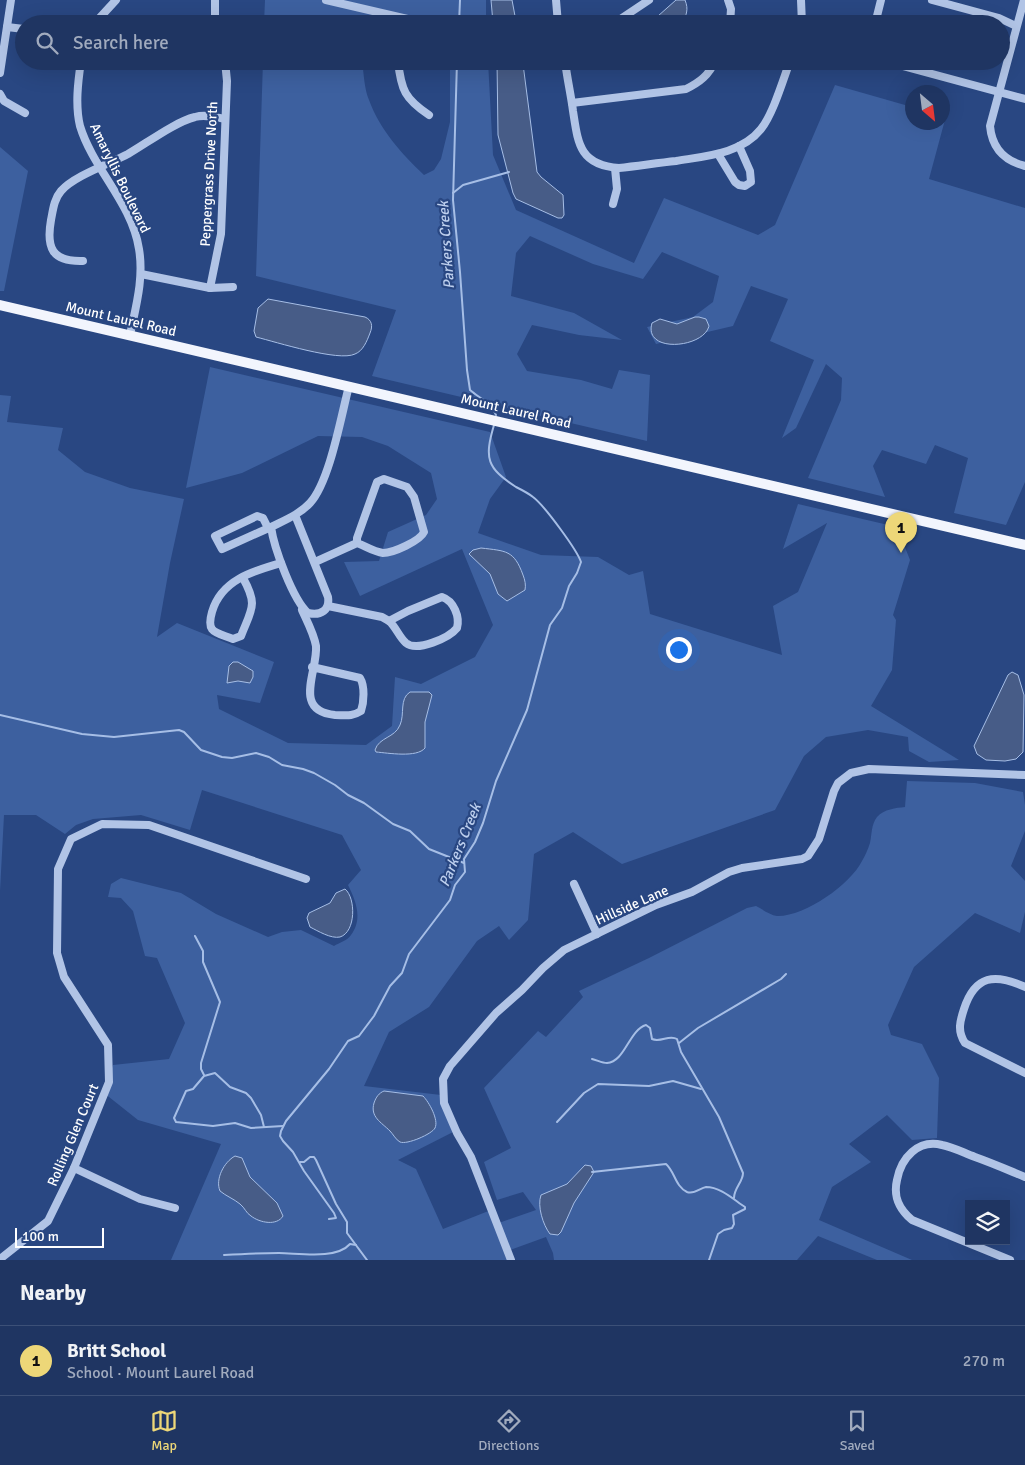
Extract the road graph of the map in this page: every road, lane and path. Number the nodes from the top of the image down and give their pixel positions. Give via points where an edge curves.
1 (11, 0) edge
2 (116, 0) edge
3 (215, 0) edge
4 (326, 0) edge
5 (556, 0) edge
6 (649, 0) edge
7 (728, 0) edge
8 (801, 0) edge
9 (881, 0) edge
10 (932, 0) edge
11 (1024, 0) edge
12 (102, 15) edge
13 (215, 15) edge
14 (378, 15) edge
15 (557, 15) edge
16 (626, 15) edge
17 (731, 15) edge
18 (802, 15) edge
19 (878, 15) edge
20 (988, 15) edge
21 (1010, 23) edge
22 (7, 26) junction
23 (1016, 26) junction
24 (15, 28) edge
25 (1010, 49) edge
26 (80, 70) edge
27 (226, 70) edge
28 (400, 70) edge
29 (566, 70) edge
30 (709, 70) edge
31 (786, 70) edge
32 (917, 70) edge
33 (1005, 70) edge
34 (0, 73) edge
35 (999, 92) junction
36 (0, 94) edge
37 (1025, 99) edge
38 (572, 103) junction
39 (24, 113) dead end
40 (429, 115) dead end
41 (225, 119) junction
42 (741, 149) junction
43 (718, 154) junction
44 (100, 166) junction
45 (1025, 166) edge
46 (615, 168) junction
47 (613, 204) dead end
48 (83, 261) dead end
49 (141, 274) junction
50 (233, 287) dead end
51 (210, 288) junction
52 (0, 305) edge
53 (130, 335) junction
54 (349, 386) junction
55 (295, 515) junction
56 (269, 527) junction
57 (357, 542) junction
58 (1025, 545) edge
59 (315, 562) junction
60 (281, 563) junction
61 (243, 578) junction
62 (328, 606) junction
63 (302, 608) junction
64 (389, 621) junction
65 (312, 667) junction
66 (1025, 775) edge
67 (306, 879) dead end
68 (574, 884) dead end
69 (597, 934) junction
70 (1025, 987) edge
71 (1025, 1073) edge
72 (74, 1168) junction
73 (1025, 1177) edge
74 (175, 1208) dead end
75 (0, 1259) edge
76 (511, 1260) edge
77 (1010, 1260) edge

1 - 22 street
2 - 12 street
3 - 13 street
4 - 14 street
5 - 15 street
6 - 16 street
7 - 17 street
8 - 18 street
9 - 19 street
10 - 20 street
11 - 23 street
21 - 23 street
22 - 24 street
22 - 34 street
23 - 25 street
26 - 44 street, Amaryllis Boulevard via 78,115
27 - 41 street, Peppergrass Drive North
28 - 40 street via 409,100
29 - 38 street
30 - 38 street via 699,82 686,89
31 - 42 street via 765,124
32 - 35 street
33 - 35 street
35 - 37 street
35 - 45 street via 991,120 992,139 1003,156
36 - 39 street via 4,101
38 - 46 street via 581,148 598,162
41 - 44 street via 205,115 191,118
41 - 51 street, Peppergrass Drive North via 221,234
42 - 43 street
42 - 43 street via 751,178 748,185 735,182
43 - 46 street
44 - 48 street via 60,191 52,214 49,239 54,252 64,260
44 - 49 street, Amaryllis Boulevard via 134,229
46 - 47 street via 617,189
49 - 51 street
49 - 53 street, Amaryllis Boulevard
50 - 51 street
52 - 53 main road, Mount Laurel Road
53 - 54 main road, Mount Laurel Road
54 - 55 street via 333,452 319,490
54 - 58 main road, Mount Laurel Road
55 - 56 street
55 - 59 street
56 - 56 street via 222,548 215,536 257,516 263,518
56 - 60 street
57 - 57 street via 377,482 384,479 407,487 414,497 424,532 421,537 387,553
57 - 59 street
59 - 62 street via 328,597
60 - 61 street
60 - 63 street
61 - 61 street via 229,584 220,593 209,622 212,632 233,639 241,636 253,605
62 - 63 street via 324,612 313,615
62 - 64 street
63 - 65 street via 315,641
64 - 64 street via 412,646 448,636 458,624 451,602 442,597
65 - 65 street via 309,694 316,709 352,716 361,711 363,682 360,678
66 - 69 street, Hillside Lane via 869,769 855,772 842,779 835,788 819,839 805,858 729,872
67 - 72 street, Rolling Glen Court via 149,825 102,824 70,839 58,869 57,954 64,977 108,1045 109,1082
68 - 69 street
69 - 76 street, Hillside Lane via 564,950 547,964 496,1013 444,1076 446,1107 471,1157
70 - 71 street via 1004,979 982,981 967,998 960,1034 966,1042
72 - 74 street via 140,1199
72 - 75 street, Rolling Glen Court via 48,1221
73 - 77 street via 953,1148 932,1144 923,1145 906,1157 895,1186 898,1206 912,1220

